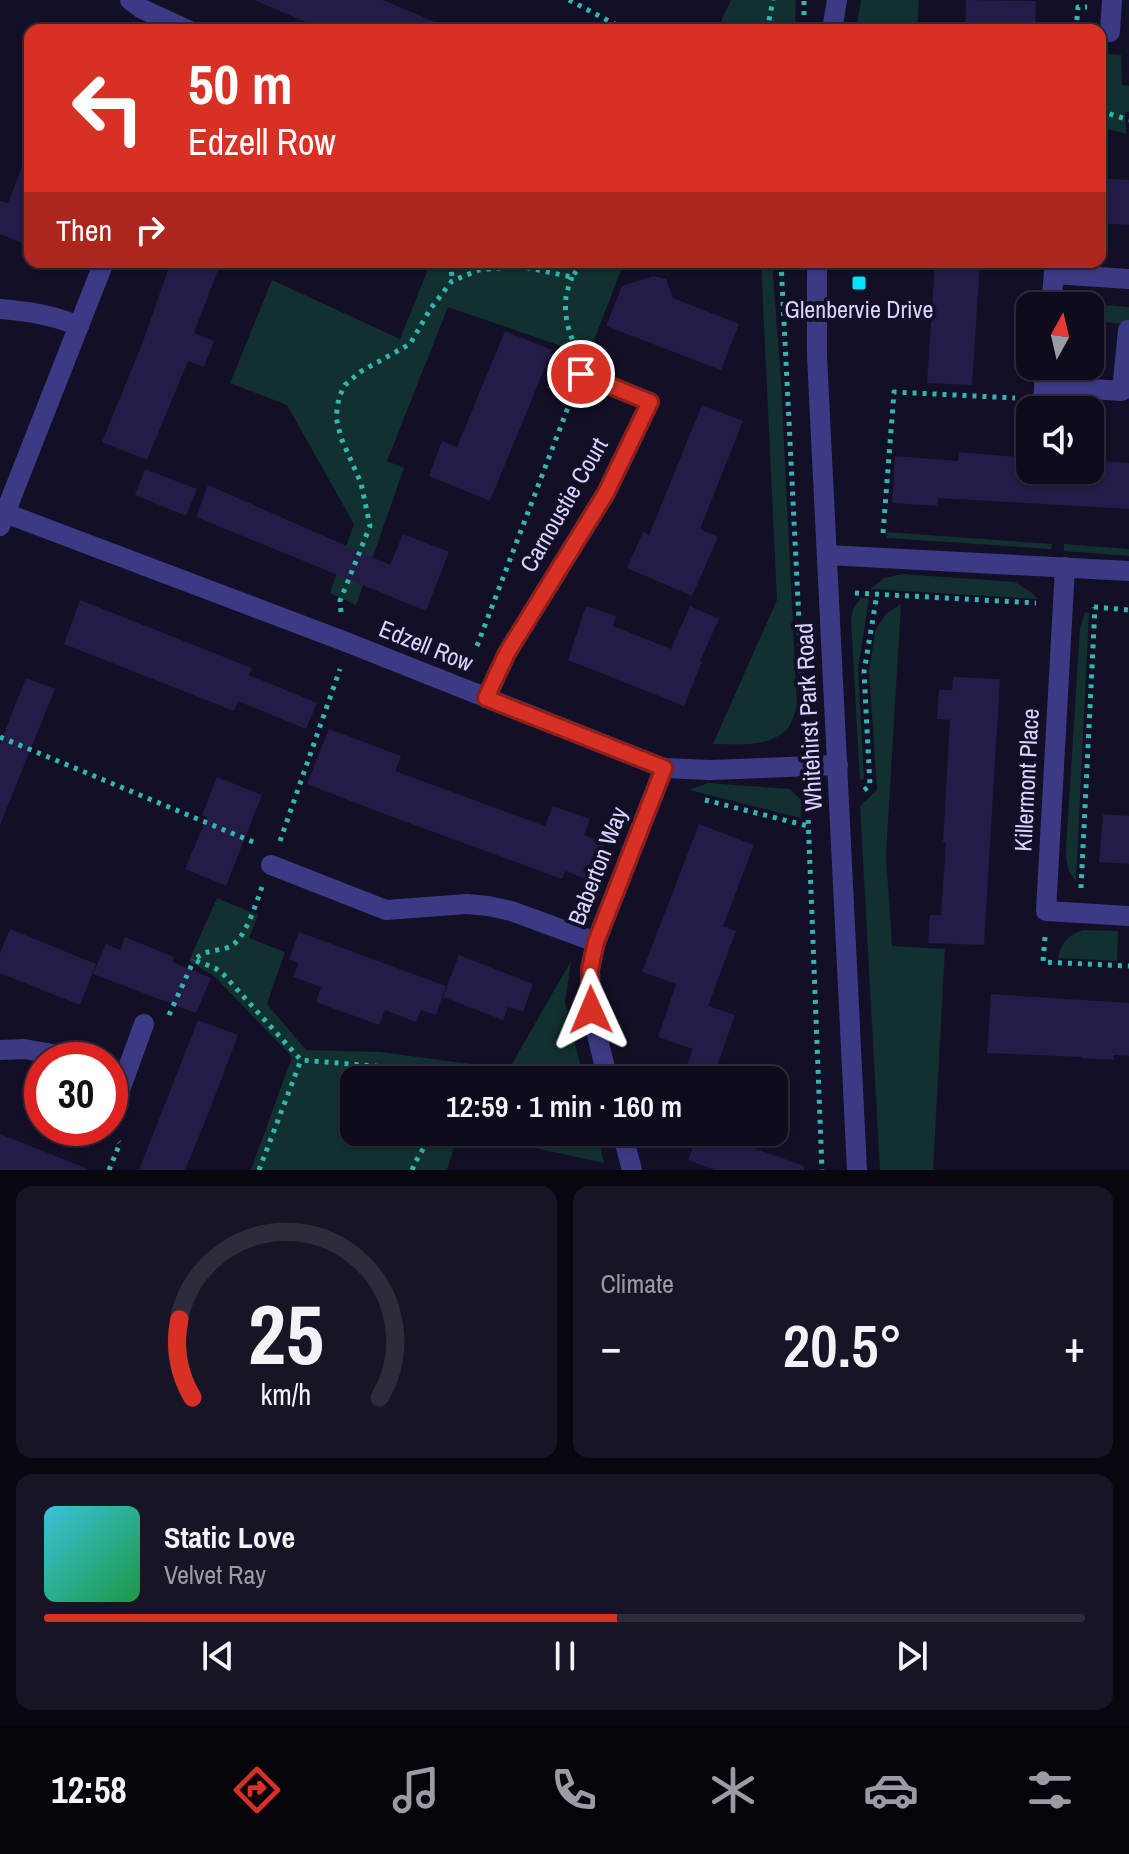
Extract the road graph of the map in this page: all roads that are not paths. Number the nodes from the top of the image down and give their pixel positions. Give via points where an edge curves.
1 (130, 0) edge
2 (837, 0) edge
3 (1112, 0) edge
4 (175, 24) edge
5 (833, 24) edge
6 (1110, 32) dead end
7 (102, 268) edge
8 (817, 268) edge
9 (1054, 268) edge
10 (1129, 279) edge
11 (1052, 292) edge
12 (0, 309) edge
13 (79, 326) junction
14 (1128, 330) edge
15 (581, 374) road end
16 (1044, 384) edge
17 (2, 520) edge
18 (827, 555) junction
19 (1065, 567) junction
20 (1129, 571) edge
21 (486, 698) junction
22 (838, 765) junction
23 (664, 768) junction
24 (274, 859) road end
25 (1129, 916) edge
26 (596, 942) junction
27 (144, 1024) road end
28 (24, 1049) edge
29 (0, 1050) edge
30 (128, 1054) edge
31 (605, 1066) edge
32 (626, 1146) edge
33 (632, 1170) edge
34 (857, 1170) edge

1 - 4 street
2 - 5 street
3 - 6 street
7 - 13 street
8 - 18 street, Whitehirst Park Road
9 - 10 street
9 - 11 street
12 - 13 street via 26,310
13 - 17 street
14 - 16 street via 1122,391
15 - 21 street, Carnoustie Court via 650,402 606,493 507,653
17 - 21 street, Edzell Row via 341,640
18 - 19 street
18 - 22 street, Whitehirst Park Road
19 - 20 street
19 - 25 street, Killermont Place via 1046,911
21 - 23 street, Edzell Row
22 - 23 street, Edzell Row
22 - 34 street, Whitehirst Park Road
23 - 26 street, Baberton Way
24 - 26 street via 386,910 488,906
26 - 31 street, Baberton Way via 590,969 591,1010
27 - 30 street
28 - 29 street
32 - 33 street

